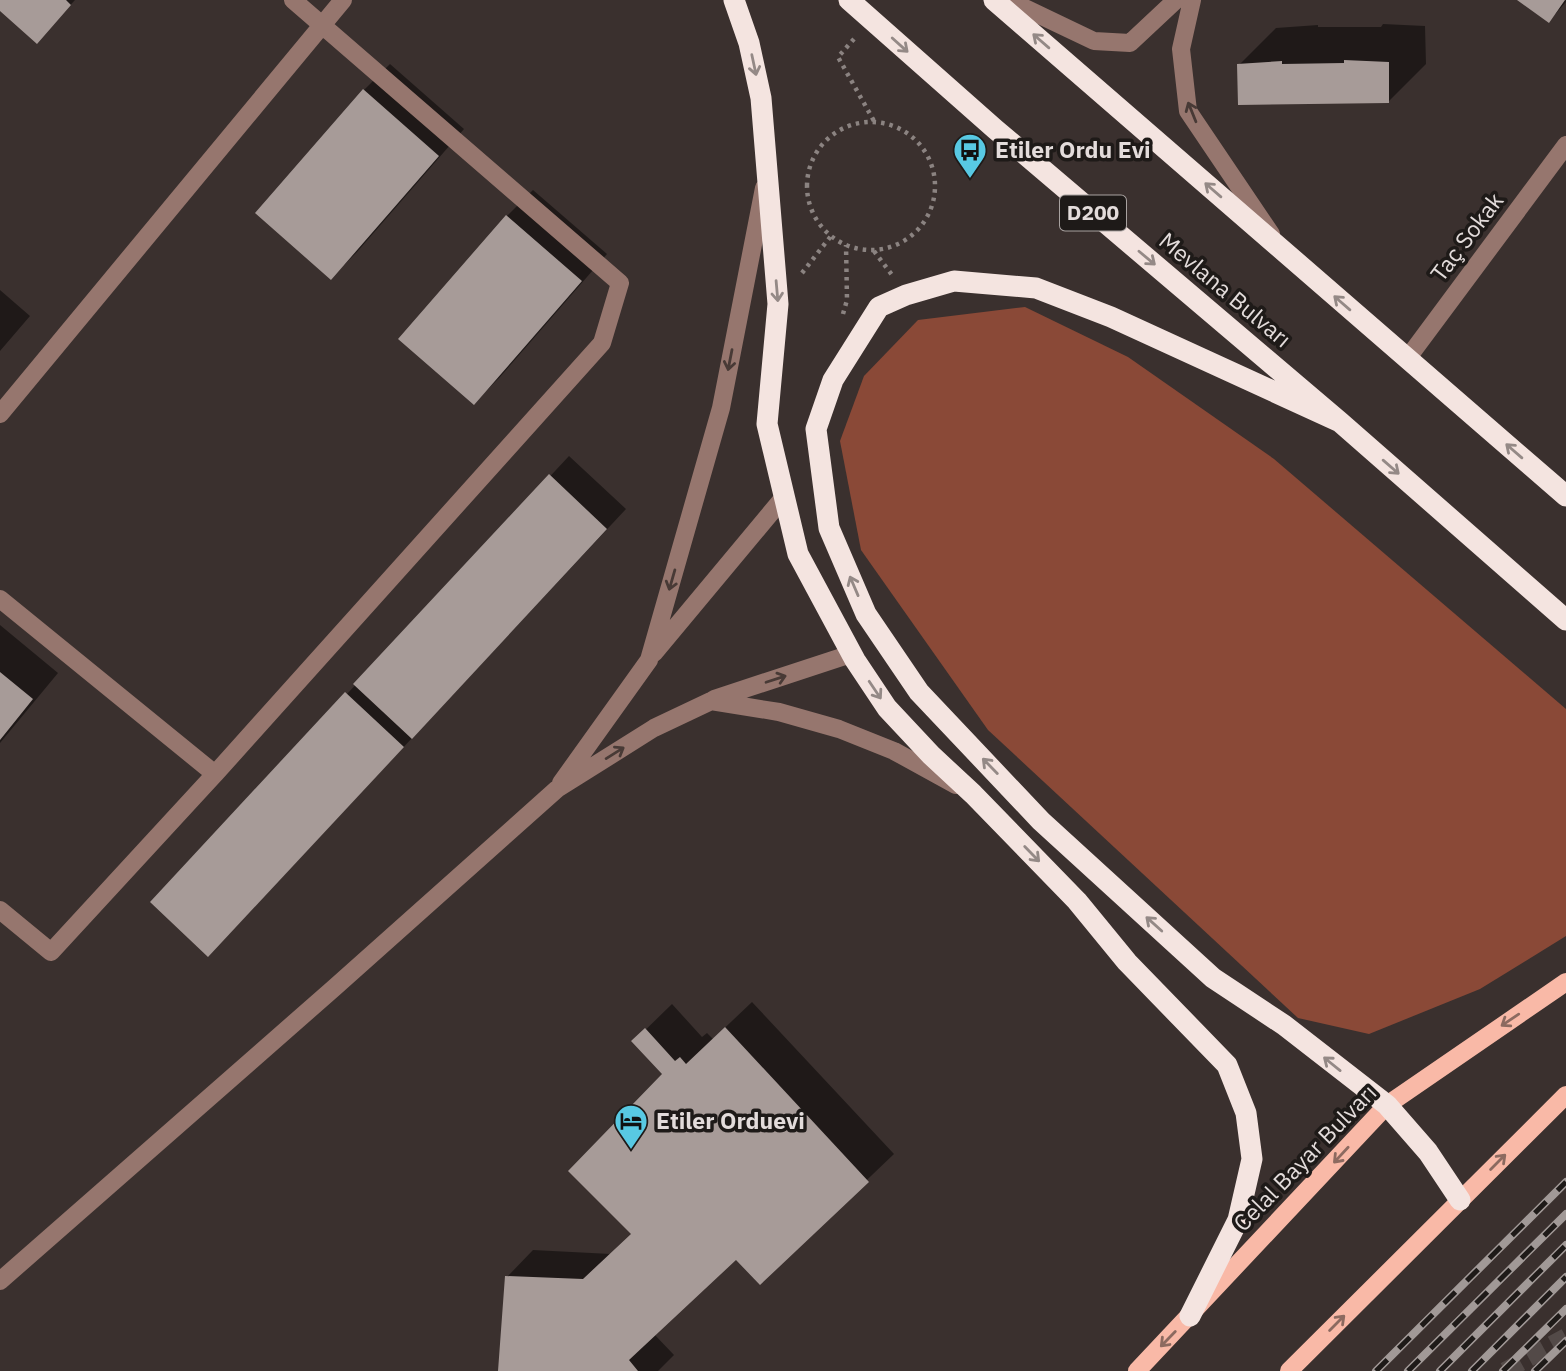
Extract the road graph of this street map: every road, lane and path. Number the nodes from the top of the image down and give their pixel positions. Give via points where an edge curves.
1 (293, 0) edge
2 (343, 0) edge
3 (734, 0) edge
4 (849, 0) edge
5 (994, 0) edge
6 (1008, 0) edge
7 (1176, 0) edge
8 (1192, 0) edge
9 (323, 25) junction
10 (838, 57) dead end
11 (874, 121) junction
12 (1566, 145) edge
13 (767, 173) junction
14 (831, 236) junction
15 (846, 245) junction
16 (1283, 251) junction
17 (778, 304) junction
18 (840, 326) dead end
19 (1407, 359) junction
20 (0, 414) edge
21 (1340, 422) junction
22 (1566, 496) edge
23 (784, 497) junction
24 (0, 599) edge
25 (1566, 620) edge
26 (851, 654) junction
27 (649, 660) junction
28 (711, 701) junction
29 (215, 774) junction
30 (557, 789) junction
31 (973, 794) junction
32 (0, 910) edge
33 (1566, 982) edge
34 (1566, 1095) edge
35 (1387, 1105) junction
36 (1460, 1200) junction
37 (0, 1281) edge
38 (1190, 1316) junction
39 (1137, 1371) edge
40 (1289, 1371) edge

1 - 9 street
2 - 9 street
3 -> 13 highway via 761,98
4 -> 21 highway, Mevlana Bulvarı / D200
16 -> 5 highway
6 - 7 street via 1094,41 1130,43
16 -> 8 street via 1188,111 1181,49
9 - 20 street
9 - 29 street via 620,283 602,343
10 - 11 path
11 - 14 path via 853,123 833,132 809,167 806,188 810,207
11 - 15 path via 895,125 914,136 928,154 935,174 935,197 928,217 914,234 895,246 874,251
12 - 19 street, Taç Sokak
13 -> 17 highway
13 -> 27 street via 721,408
14 - 15 path
14 - 17 path
15 - 18 path via 847,300
19 -> 16 highway
17 - 23 highway via 767,424
22 -> 19 highway
21 -> 25 highway, Mevlana Bulvarı / D200
35 -> 21 highway via 1284,1025 1213,978 1041,821 919,692 866,614 829,528 816,429 833,380 879,307 954,281 1036,288 1111,317
23 - 26 highway via 798,554
23 - 27 street
24 - 29 street
28 -> 26 street
26 -> 31 highway via 887,708
27 - 30 street
30 -> 28 street via 654,728
28 - 31 street via 779,712 839,729 894,751
29 - 32 street via 51,952
30 - 37 street
31 -> 38 highway via 1227,1065 1246,1113 1252,1159 1238,1220
33 -> 35 main road, Celal Bayar Bulvarı
36 -> 34 main road
35 - 36 highway via 1428,1152
35 -> 38 main road, Celal Bayar Bulvarı
40 -> 36 main road
38 -> 39 main road, Celal Bayar Bulvarı

